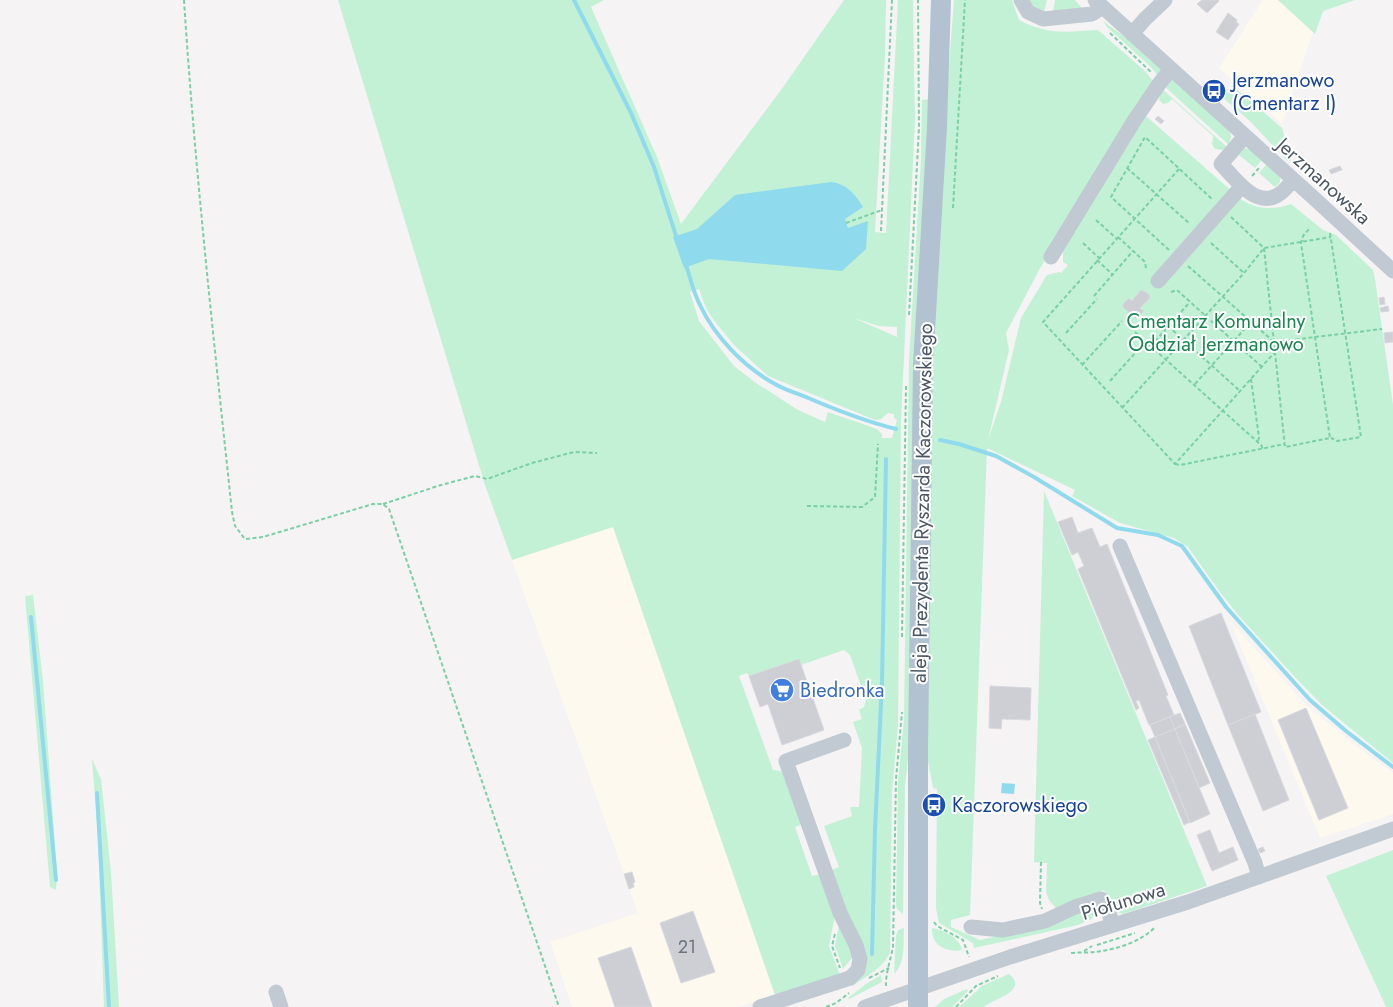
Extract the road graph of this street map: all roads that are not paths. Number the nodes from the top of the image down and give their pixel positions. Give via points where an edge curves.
1 (941, 0) edge
2 (1021, 0) edge
3 (1165, 0) edge
4 (1099, 4) edge
5 (1132, 34) junction
6 (1171, 69) junction
7 (1246, 136) junction
8 (1293, 180) junction
9 (1242, 186) junction
10 (1051, 258) dead end
11 (1393, 271) edge
12 (1158, 281) dead end
13 (1120, 546) dead end
14 (844, 740) dead end
15 (1393, 829) edge
16 (1260, 877) junction
17 (1112, 925) junction
18 (972, 927) dead end
19 (918, 998) edge
20 (760, 1007) edge
21 (864, 1007) edge

1 - 19 main road, aleja Prezydenta Ryszarda Kaczorowskiego via 923,365
2 - 4 street via 1028,12 1043,19 1092,14
3 - 5 street
4 - 5 street, Jerzmanowska
5 - 6 street, Jerzmanowska
6 - 7 street, Jerzmanowska
6 - 10 street via 1134,121
7 - 8 street, Jerzmanowska
7 - 9 street via 1221,164
8 - 9 street via 1272,198 1256,196
8 - 11 street, Jerzmanowska
9 - 12 street
13 - 16 street
14 - 20 street via 786,762 840,913 856,944 860,959 858,970 847,986
15 - 16 street, Piołunowa
16 - 17 street, Piołunowa
17 - 18 street via 1101,899 1045,921 1003,930
17 - 19 street, Piołunowa via 1010,957
19 - 21 street, Piołunowa

